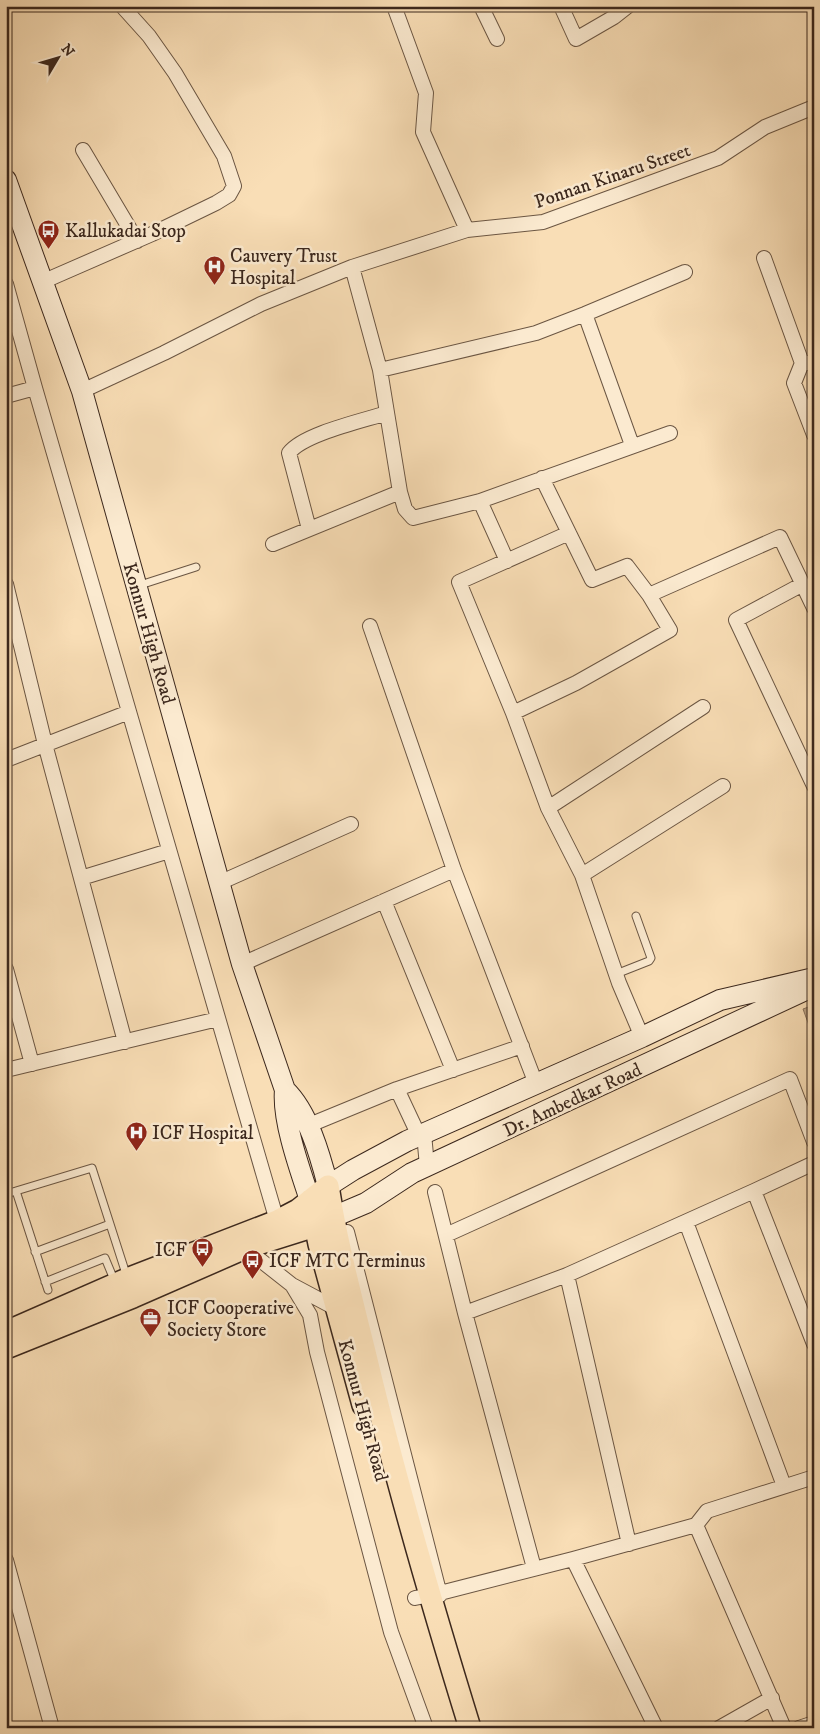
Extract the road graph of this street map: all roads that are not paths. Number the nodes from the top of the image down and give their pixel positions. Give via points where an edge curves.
1 (122, 6) edge
2 (394, 6) edge
3 (480, 6) edge
4 (561, 6) edge
5 (628, 6) edge
6 (497, 39) dead end
7 (814, 107) edge
8 (83, 150) dead end
9 (6, 180) edge
10 (467, 230) junction
11 (137, 241) junction
12 (764, 258) dead end
13 (352, 267) junction
14 (685, 272) dead end
15 (42, 282) junction
16 (7, 292) edge
17 (585, 314) junction
18 (808, 363) edge
19 (380, 370) junction
20 (35, 388) junction
21 (82, 391) junction
22 (6, 396) edge
23 (386, 413) junction
24 (670, 433) dead end
25 (814, 436) edge
26 (632, 445) junction
27 (542, 478) junction
28 (400, 492) junction
29 (480, 501) junction
30 (309, 529) junction
31 (569, 533) junction
32 (272, 544) dead end
33 (508, 561) junction
34 (196, 567) dead end
35 (802, 584) junction
36 (137, 586) junction
37 (7, 588) edge
38 (650, 595) junction
39 (814, 608) edge
40 (370, 626) dead end
41 (703, 707) dead end
42 (129, 712) junction
43 (513, 714) junction
44 (45, 744) junction
45 (6, 760) edge
46 (723, 786) dead end
47 (814, 786) edge
48 (548, 808) junction
49 (351, 824) dead end
50 (170, 851) junction
51 (454, 870) junction
52 (582, 875) junction
53 (81, 878) junction
54 (219, 883) junction
55 (384, 900) junction
56 (636, 916) dead end
57 (242, 964) junction
58 (6, 969) edge
59 (616, 974) junction
60 (814, 978) edge
61 (814, 986) edge
62 (218, 1019) junction
63 (642, 1037) junction
64 (125, 1042) junction
65 (522, 1046) junction
66 (32, 1064) junction
67 (6, 1070) edge
68 (453, 1070) junction
69 (536, 1084) junction
70 (285, 1090) junction
71 (397, 1090) junction
72 (307, 1126) junction
73 (422, 1135) junction
74 (814, 1142) edge
75 (814, 1162) edge
76 (427, 1166) junction
77 (328, 1186) junction
78 (16, 1191) junction
79 (754, 1191) junction
80 (435, 1192) dead end
81 (6, 1194) edge
82 (310, 1200) junction
83 (277, 1221) junction
84 (324, 1221) junction
85 (686, 1222) junction
86 (110, 1224) junction
87 (348, 1232) dead end
88 (446, 1235) junction
89 (245, 1248) junction
90 (36, 1252) junction
91 (567, 1275) junction
92 (292, 1285) junction
93 (125, 1290) junction
94 (337, 1308) junction
95 (465, 1313) junction
96 (6, 1332) edge
97 (814, 1344) edge
98 (6, 1348) edge
99 (814, 1477) edge
100 (784, 1486) junction
101 (696, 1525) junction
102 (629, 1544) junction
103 (573, 1559) junction
104 (6, 1560) edge
105 (534, 1568) junction
106 (428, 1595) junction
107 (771, 1698) junction
108 (814, 1722) edge
109 (52, 1728) edge
110 (426, 1728) edge
111 (454, 1728) edge
112 (470, 1728) edge
113 (478, 1728) edge
114 (656, 1728) edge
115 (719, 1728) edge
116 (784, 1728) edge
117 (799, 1728) edge

1 - 11 street via 174,73 224,156 234,186 222,199
2 - 10 street via 426,93 422,132
3 - 6 street
4 - 5 street via 576,39
7 - 10 street, Ponnan Kinaru Street via 765,127 718,158 543,222
8 - 11 street
9 - 15 main road, Konnur High Road
10 - 13 street, Ponnan Kinaru Street
11 - 15 street
12 - 18 street
13 - 19 street
13 - 21 street, Ponnan Kinaru Street via 261,304
14 - 17 street
15 - 21 main road, Konnur High Road
16 - 20 street
17 - 19 street via 536,333
17 - 26 street
18 - 25 street via 794,384
19 - 23 street
20 - 22 street
20 - 42 street
21 - 36 main road, Konnur High Road
23 - 28 street
23 - 30 street via 314,437 294,446 289,453
24 - 26 street
26 - 27 street
27 - 29 street
27 - 31 street
28 - 29 street via 405,509 413,518
28 - 30 street
29 - 33 street
30 - 32 street
31 - 33 street
31 - 38 street via 592,580 627,566
33 - 43 street via 459,582
34 - 36 lane
35 - 38 street via 780,536
35 - 39 street
35 - 47 street via 736,620
36 - 54 main road, Konnur High Road
37 - 44 street
38 - 43 street via 670,630
40 - 51 street
41 - 48 street
42 - 44 street
42 - 50 street
43 - 48 street
44 - 45 street
44 - 53 street
46 - 52 street
48 - 52 street
49 - 54 street
50 - 53 street
50 - 62 street
51 - 55 street
51 - 65 street
52 - 59 street
53 - 64 street
54 - 57 main road, Konnur High Road
55 - 57 street
55 - 68 street
56 - 59 lane via 651,958
57 - 70 main road, Konnur High Road
58 - 66 street
59 - 63 street
60 - 63 main road, Dr. Ambedkar Road via 720,1000
61 - 76 main road, Dr. Ambedkar Road
62 - 64 street
62 - 83 street
63 - 69 main road, Dr. Ambedkar Road
64 - 66 street
65 - 68 street
65 - 69 street
66 - 67 street
68 - 71 street
69 - 73 main road, Dr. Ambedkar Road
70 - 72 main road, Konnur High Road via 295,1099
70 - 82 main road, Konnur High Road via 284,1102
71 - 72 street
71 - 73 street
72 - 77 main road, Konnur High Road
73 - 76 street
73 - 77 main road, Dr. Ambedkar Road
74 - 88 street via 790,1079
75 - 79 street
76 - 84 main road, Dr. Ambedkar Road via 366,1204
77 - 82 main road
77 - 84 main road
78 - 81 lane
78 - 86 lane via 92,1168
78 - 90 lane
79 - 85 street
79 - 97 street
80 - 88 street
82 - 83 main road
82 - 84 main road, Konnur High Road
83 - 93 main road
84 - 89 main road
84 - 94 main road, Konnur High Road
84 - 106 main road
85 - 91 street
85 - 100 street
86 - 90 lane
86 - 93 lane
87 - 106 street
88 - 95 street
89 - 92 street
89 - 93 main road
90 - 93 lane via 46,1286 105,1258
91 - 95 street
91 - 102 street
92 - 94 street
92 - 110 street via 310,1316 390,1632
93 - 96 main road
93 - 98 main road
94 - 106 main road, Konnur High Road
95 - 105 street
99 - 100 street
100 - 101 street via 707,1512
101 - 102 street
101 - 107 street
102 - 103 street
103 - 105 street
103 - 114 street
104 - 109 street
105 - 106 street
106 - 111 main road, Konnur High Road
106 - 112 main road
106 - 113 street
107 - 115 street
107 - 116 street
108 - 117 street

